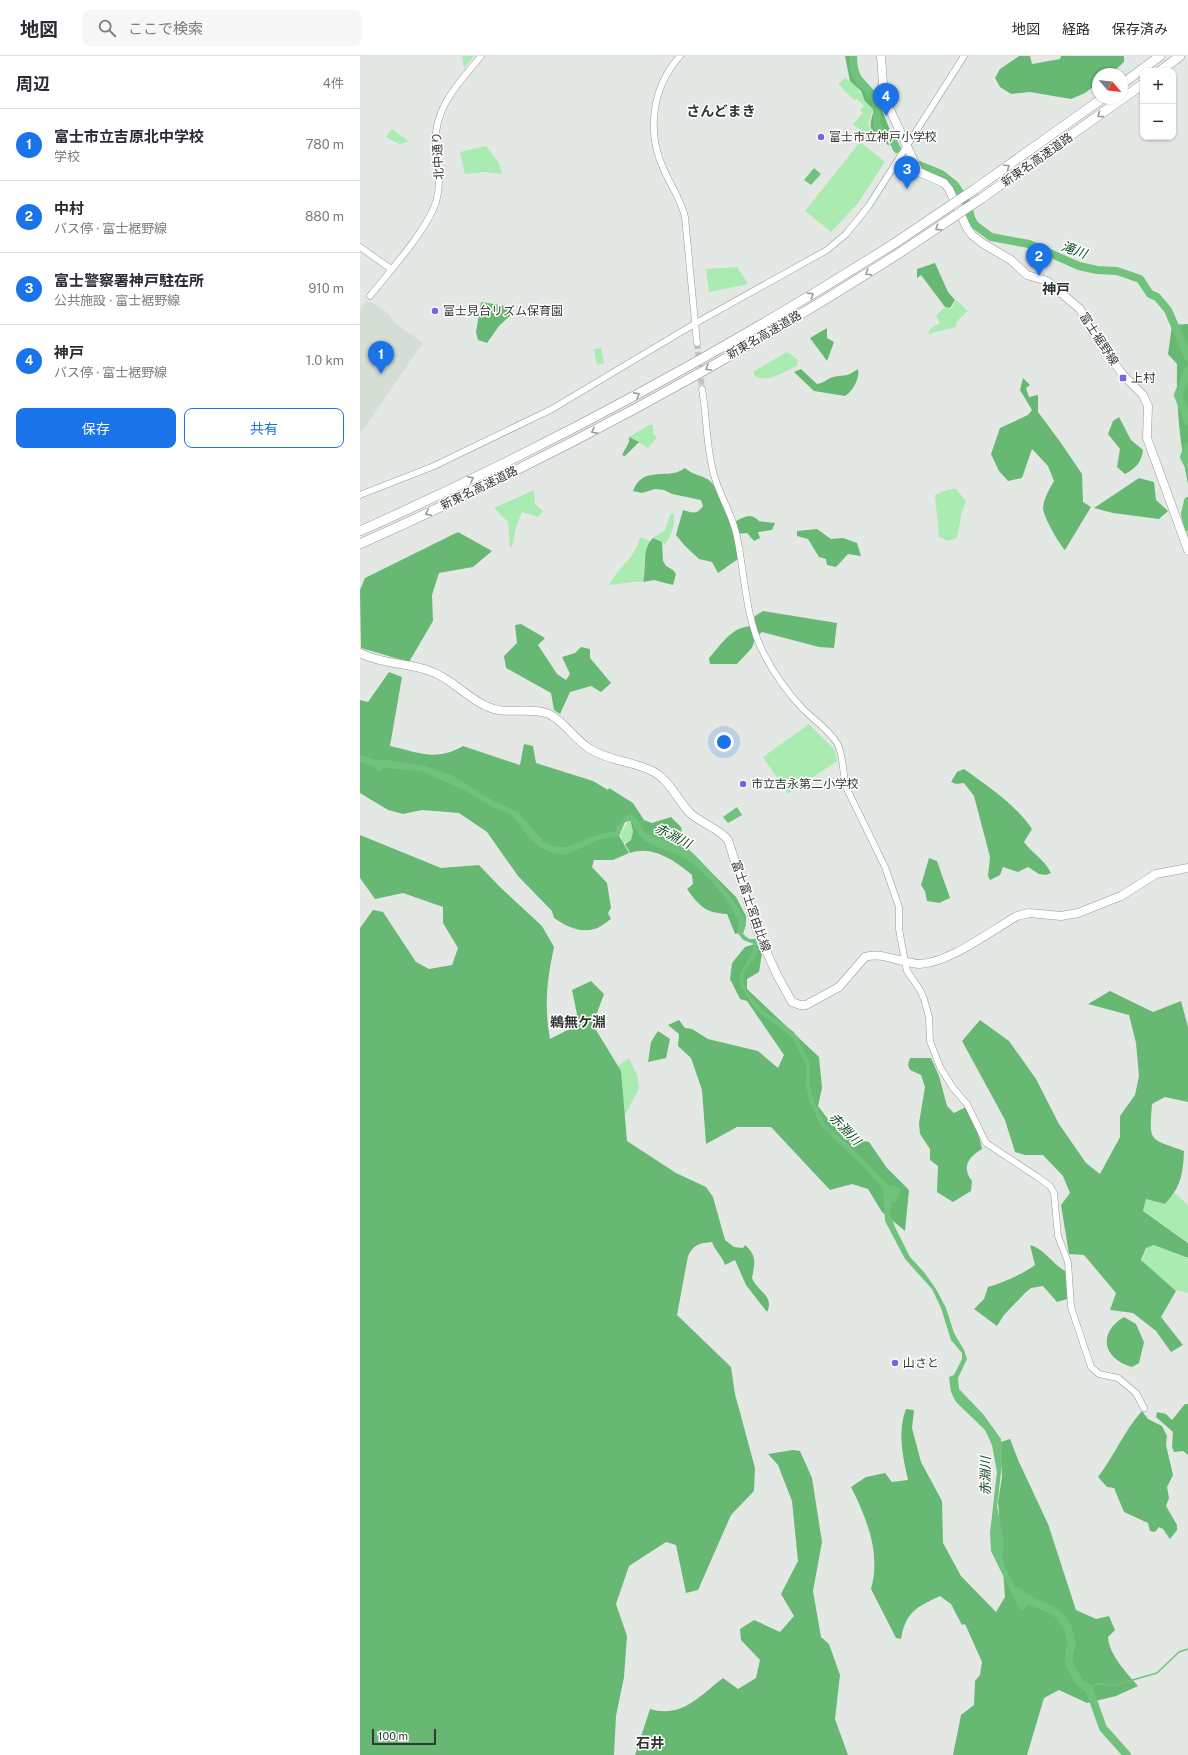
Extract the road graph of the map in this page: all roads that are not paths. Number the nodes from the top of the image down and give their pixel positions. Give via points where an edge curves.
1 (481, 56) edge
2 (680, 56) edge
3 (881, 56) edge
4 (964, 56) edge
5 (1160, 56) edge
6 (1180, 56) edge
7 (1164, 68) edge
8 (1128, 80) edge
9 (1140, 86) edge
10 (1095, 104) edge
11 (907, 144) junction
12 (360, 247) edge
13 (391, 270) junction
14 (370, 296) dead end
15 (696, 324) junction
16 (697, 343) tunnel mouth
17 (702, 389) tunnel mouth
18 (360, 495) edge
19 (360, 531) edge
20 (360, 544) edge
21 (1188, 550) edge
22 (360, 653) edge
23 (1188, 868) edge
24 (905, 962) junction
25 (1144, 1408) dead end

1 - 13 street, 北中通り via 450,94 439,114 435,135 440,178 434,208
2 - 15 street via 669,70 660,90 653,132 659,159 682,205 685,217
3 - 11 main road, 富士裾野線 via 884,97
4 - 11 street
5 - 8 highway
6 - 7 highway
9 -> 20 highway, 新東名高速道路, bridge via 982,198 795,318 610,423
19 -> 10 highway, 新東名高速道路, bridge via 549,441 720,350 895,243
11 - 15 street via 868,208 836,244
11 - 21 main road, 富士裾野線 via 919,172 944,183 950,189 972,235 1011,260 1027,275 1047,281 1080,309 1095,336 1123,374 1143,395 1148,406 1147,438
12 - 13 street
13 - 14 street, 北中通り
15 - 16 street
15 - 18 street via 552,409 434,466
17 - 24 street via 710,462 737,537 757,639 784,686 803,709 831,735 840,749 843,778 847,789 885,867 899,907 899,929
22 - 24 main road, 富士富士宮由比線 via 383,662 436,673 494,709 548,714 598,754 645,767 657,774 693,815 728,840 757,930 792,1002 806,1005 839,987 865,957 877,956
23 - 24 main road, 富士富士宮由比線 via 1156,874 1118,898 1078,913 1062,916 1029,913 1017,916 938,961 918,964
24 - 25 street via 907,971 924,999 929,1017 930,1041 940,1067 967,1104 986,1143 1050,1186 1054,1193 1058,1236 1068,1262 1071,1307 1091,1367 1099,1374 1118,1378 1136,1394

